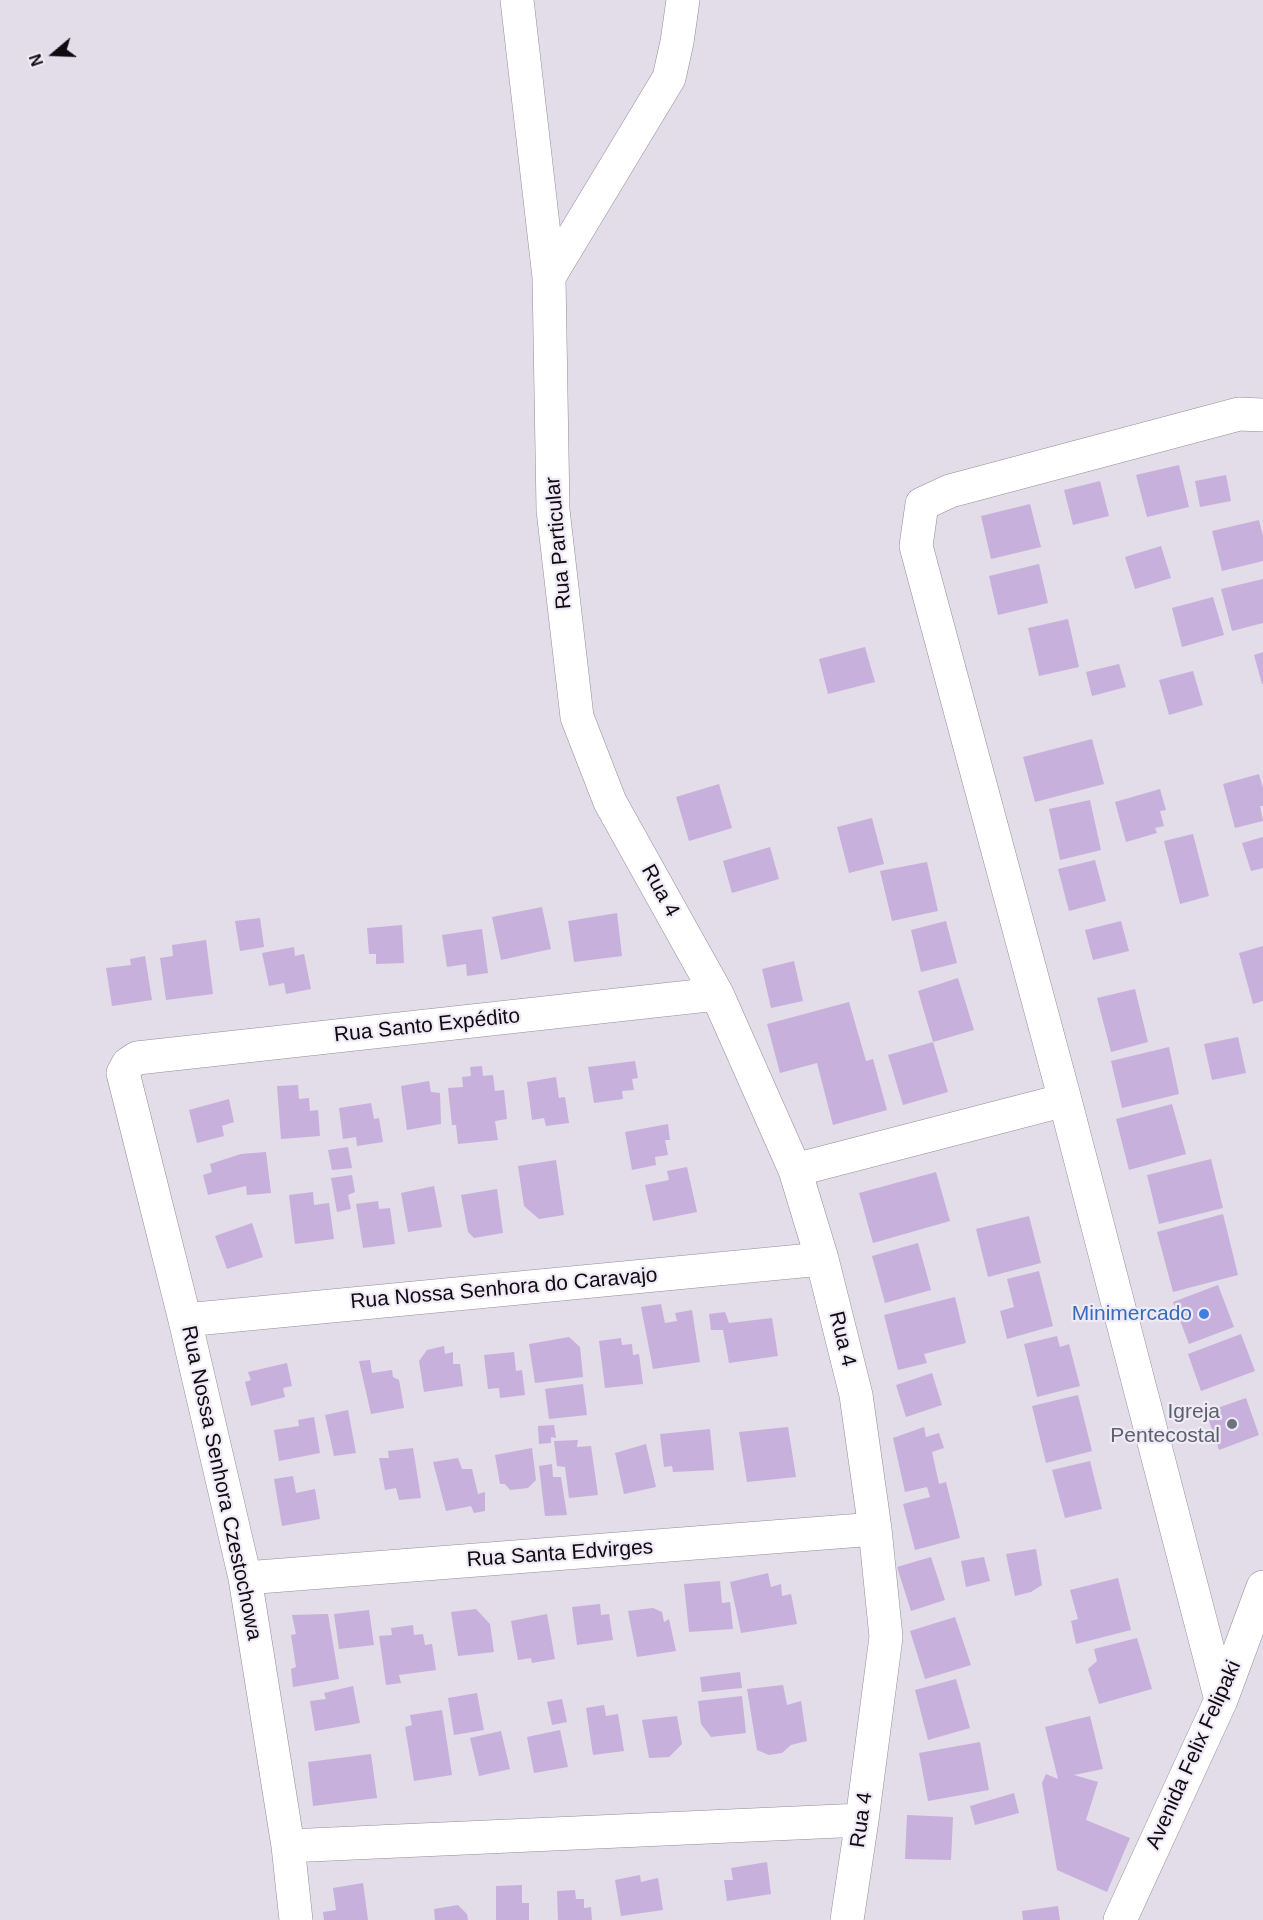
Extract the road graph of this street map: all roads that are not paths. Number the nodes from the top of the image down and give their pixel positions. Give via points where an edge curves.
1 (517, 0) edge
2 (683, 0) edge
3 (549, 277) junction
4 (1263, 415) edge
5 (610, 802) joint
6 (717, 994) junction
7 (137, 1058) joint
8 (1065, 1100) junction
9 (795, 1170) junction
10 (822, 1259) junction
11 (185, 1320) junction
12 (875, 1529) junction
13 (245, 1578) junction
14 (1263, 1587) edge
15 (1221, 1700) junction
16 (862, 1820) junction
17 (288, 1846) junction
18 (296, 1920) edge
19 (847, 1920) edge
20 (1120, 1920) edge

1 - 3 street, Rua Particular
2 - 3 street via 669,78
3 - 5 street, Rua Particular via 553,510 577,717
4 - 8 street via 1239,414 1216,420 950,491 922,504 916,546
5 - 6 street, Rua 4
6 - 7 street, Rua Santo Expédito
6 - 9 street, Rua 4
7 - 11 street, Rua Nossa Senhora Czestochowa via 123,1073
8 - 9 street
8 - 15 street
9 - 10 street, Rua 4
10 - 11 street, Rua Nossa Senhora do Caravajo
10 - 12 street, Rua 4 via 856,1395
11 - 13 street, Rua Nossa Senhora Czestochowa
12 - 13 street, Rua Santa Edvirges
12 - 16 street, Rua 4 via 886,1637
13 - 17 street, Rua Nossa Senhora Czestochowa
14 - 15 street, Avenida Felix Felipaki
15 - 20 street, Avenida Felix Felipaki
16 - 17 street
16 - 19 street, Rua 4
17 - 18 street, Rua Nossa Senhora Czestochowa

